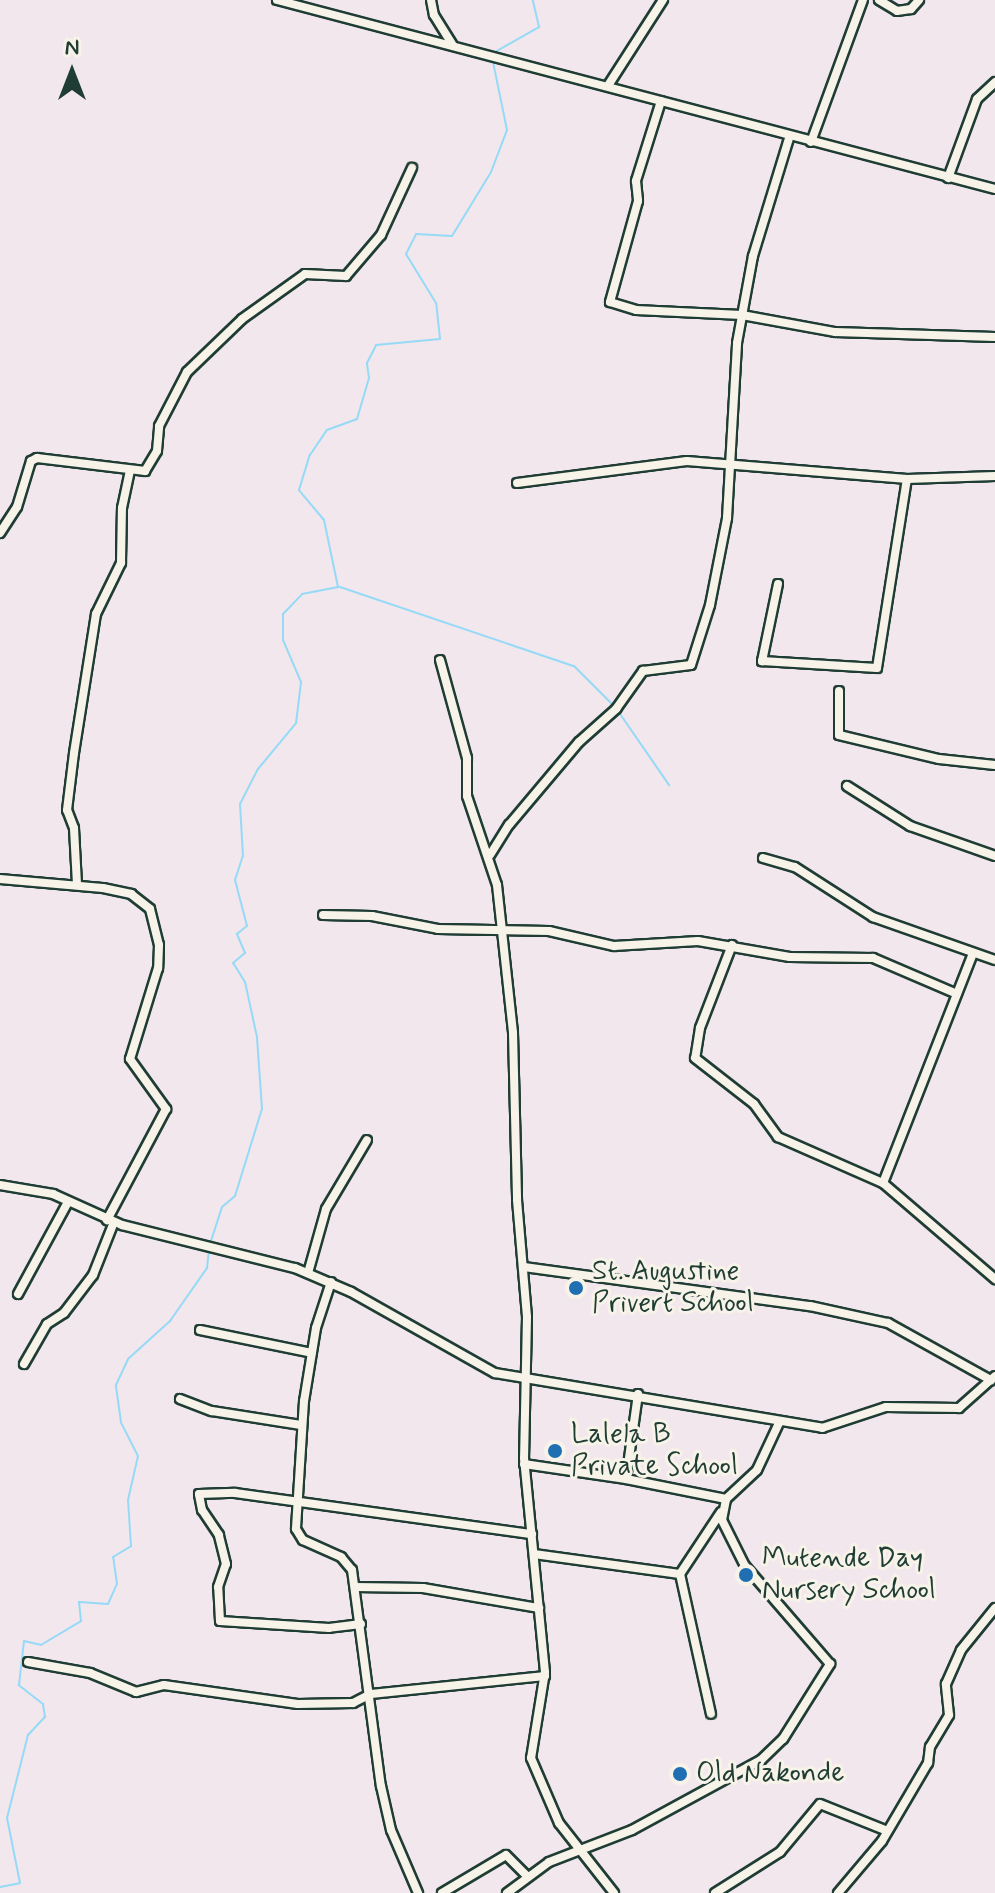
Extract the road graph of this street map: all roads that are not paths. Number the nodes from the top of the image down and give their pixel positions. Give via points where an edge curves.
1 (277, 0) edge
2 (431, 0) edge
3 (663, 0) edge
4 (863, 0) edge
5 (879, 0) edge
6 (919, 0) edge
7 (453, 45) junction
8 (995, 82) edge
9 (609, 84) junction
10 (661, 101) junction
11 (789, 138) junction
12 (811, 142) junction
13 (412, 168) dead end
14 (948, 178) junction
15 (995, 189) edge
16 (742, 315) junction
17 (995, 337) edge
18 (733, 465) junction
19 (130, 471) junction
20 (995, 476) edge
21 (907, 479) junction
22 (517, 483) dead end
23 (0, 533) edge
24 (778, 584) dead end
25 (440, 660) dead end
26 (839, 691) dead end
27 (995, 765) edge
28 (847, 786) dead end
29 (490, 855) junction
30 (995, 856) edge
31 (763, 858) dead end
32 (0, 879) edge
33 (77, 884) junction
34 (323, 915) dead end
35 (503, 932) junction
36 (732, 945) junction
37 (972, 956) junction
38 (995, 960) edge
39 (957, 994) junction
40 (367, 1140) dead end
41 (883, 1183) junction
42 (0, 1185) edge
43 (68, 1202) junction
44 (110, 1221) junction
45 (524, 1267) junction
46 (308, 1273) junction
47 (995, 1279) edge
48 (331, 1282) junction
49 (18, 1294) dead end
50 (200, 1330) dead end
51 (312, 1353) junction
52 (24, 1364) dead end
53 (528, 1374) junction
54 (993, 1378) edge
55 (638, 1394) junction
56 (180, 1399) dead end
57 (779, 1423) junction
58 (301, 1425) junction
59 (524, 1464) junction
60 (626, 1479) junction
61 (726, 1499) junction
62 (296, 1503) junction
63 (721, 1512) junction
64 (532, 1534) junction
65 (534, 1554) junction
66 (680, 1574) junction
67 (355, 1587) junction
68 (539, 1608) junction
69 (995, 1608) edge
70 (361, 1624) junction
71 (28, 1662) dead end
72 (545, 1676) junction
73 (371, 1694) junction
74 (711, 1714) dead end
75 (885, 1830) junction
76 (579, 1851) junction
77 (527, 1876) junction
78 (418, 1893) edge
79 (442, 1893) edge
80 (507, 1893) edge
81 (614, 1893) edge
82 (715, 1893) edge
83 (838, 1893) edge

1 - 7 street
2 - 7 street
3 - 9 street
4 - 12 street
5 - 6 street via 897,11 911,9
7 - 9 street
8 - 14 street via 977,99
9 - 10 street
10 - 11 street
10 - 16 street via 636,181 638,201 610,302 636,310
11 - 12 street
11 - 16 street via 755,244
12 - 14 street
13 - 19 street via 381,235 346,276 305,274 209,347 187,372 159,426 153,464 145,471
14 - 15 street
16 - 17 street via 862,335
16 - 18 street
18 - 21 street
18 - 22 street via 687,461
18 - 29 street via 721,558 691,665 643,671 616,709 579,742 509,825
19 - 23 street via 37,458 31,461 17,507
19 - 33 street via 122,508 121,563 96,614 74,753 67,810 74,828
20 - 21 street
21 - 24 street via 877,668 762,661
25 - 29 street via 467,758 467,796
26 - 27 street via 839,735 939,759
28 - 30 street via 910,826
29 - 35 street
31 - 37 street via 795,867 873,917
32 - 33 street
33 - 44 street via 131,894 144,902 160,953 130,1059 166,1109
34 - 35 street
35 - 36 street via 549,931 614,946 698,941
35 - 45 street via 517,1091 517,1200
36 - 39 street via 790,957 884,960
36 - 41 street via 700,1028 695,1058 754,1104 778,1137
37 - 38 street
37 - 39 street
39 - 41 street
40 - 46 street via 326,1209
41 - 47 street
42 - 43 street via 35,1189
43 - 44 street
43 - 49 street
44 - 46 street
44 - 52 street via 93,1275 64,1313 47,1324
45 - 53 street
45 - 54 street via 810,1306 888,1323
46 - 48 street
48 - 51 street
48 - 53 street via 484,1368
50 - 51 street
51 - 58 street
53 - 55 street
53 - 59 street
54 - 57 street via 959,1408 886,1407 822,1428
55 - 57 street
55 - 60 street
56 - 58 street via 212,1411
57 - 61 street via 757,1470
58 - 62 street
59 - 60 street
59 - 64 street
60 - 61 street
61 - 63 street
62 - 64 street
62 - 67 street via 299,1535 349,1563
62 - 70 street via 235,1493 199,1494 226,1564 218,1587 220,1621 329,1628
63 - 66 street
63 - 76 street via 745,1566 830,1664 783,1739 761,1760 632,1830
64 - 65 street
65 - 66 street
65 - 68 street
66 - 74 street
67 - 68 street via 423,1588
67 - 70 street
68 - 72 street
69 - 75 street via 957,1658 946,1684 949,1715 930,1747 928,1763
70 - 73 street
71 - 73 street via 90,1673 136,1692 164,1685 298,1704 353,1703
72 - 73 street
72 - 76 street via 531,1746 533,1771
73 - 78 street via 384,1801
75 - 82 street via 820,1804 780,1852
75 - 83 street via 882,1841
76 - 77 street
76 - 81 street
77 - 79 street via 506,1855
77 - 80 street

